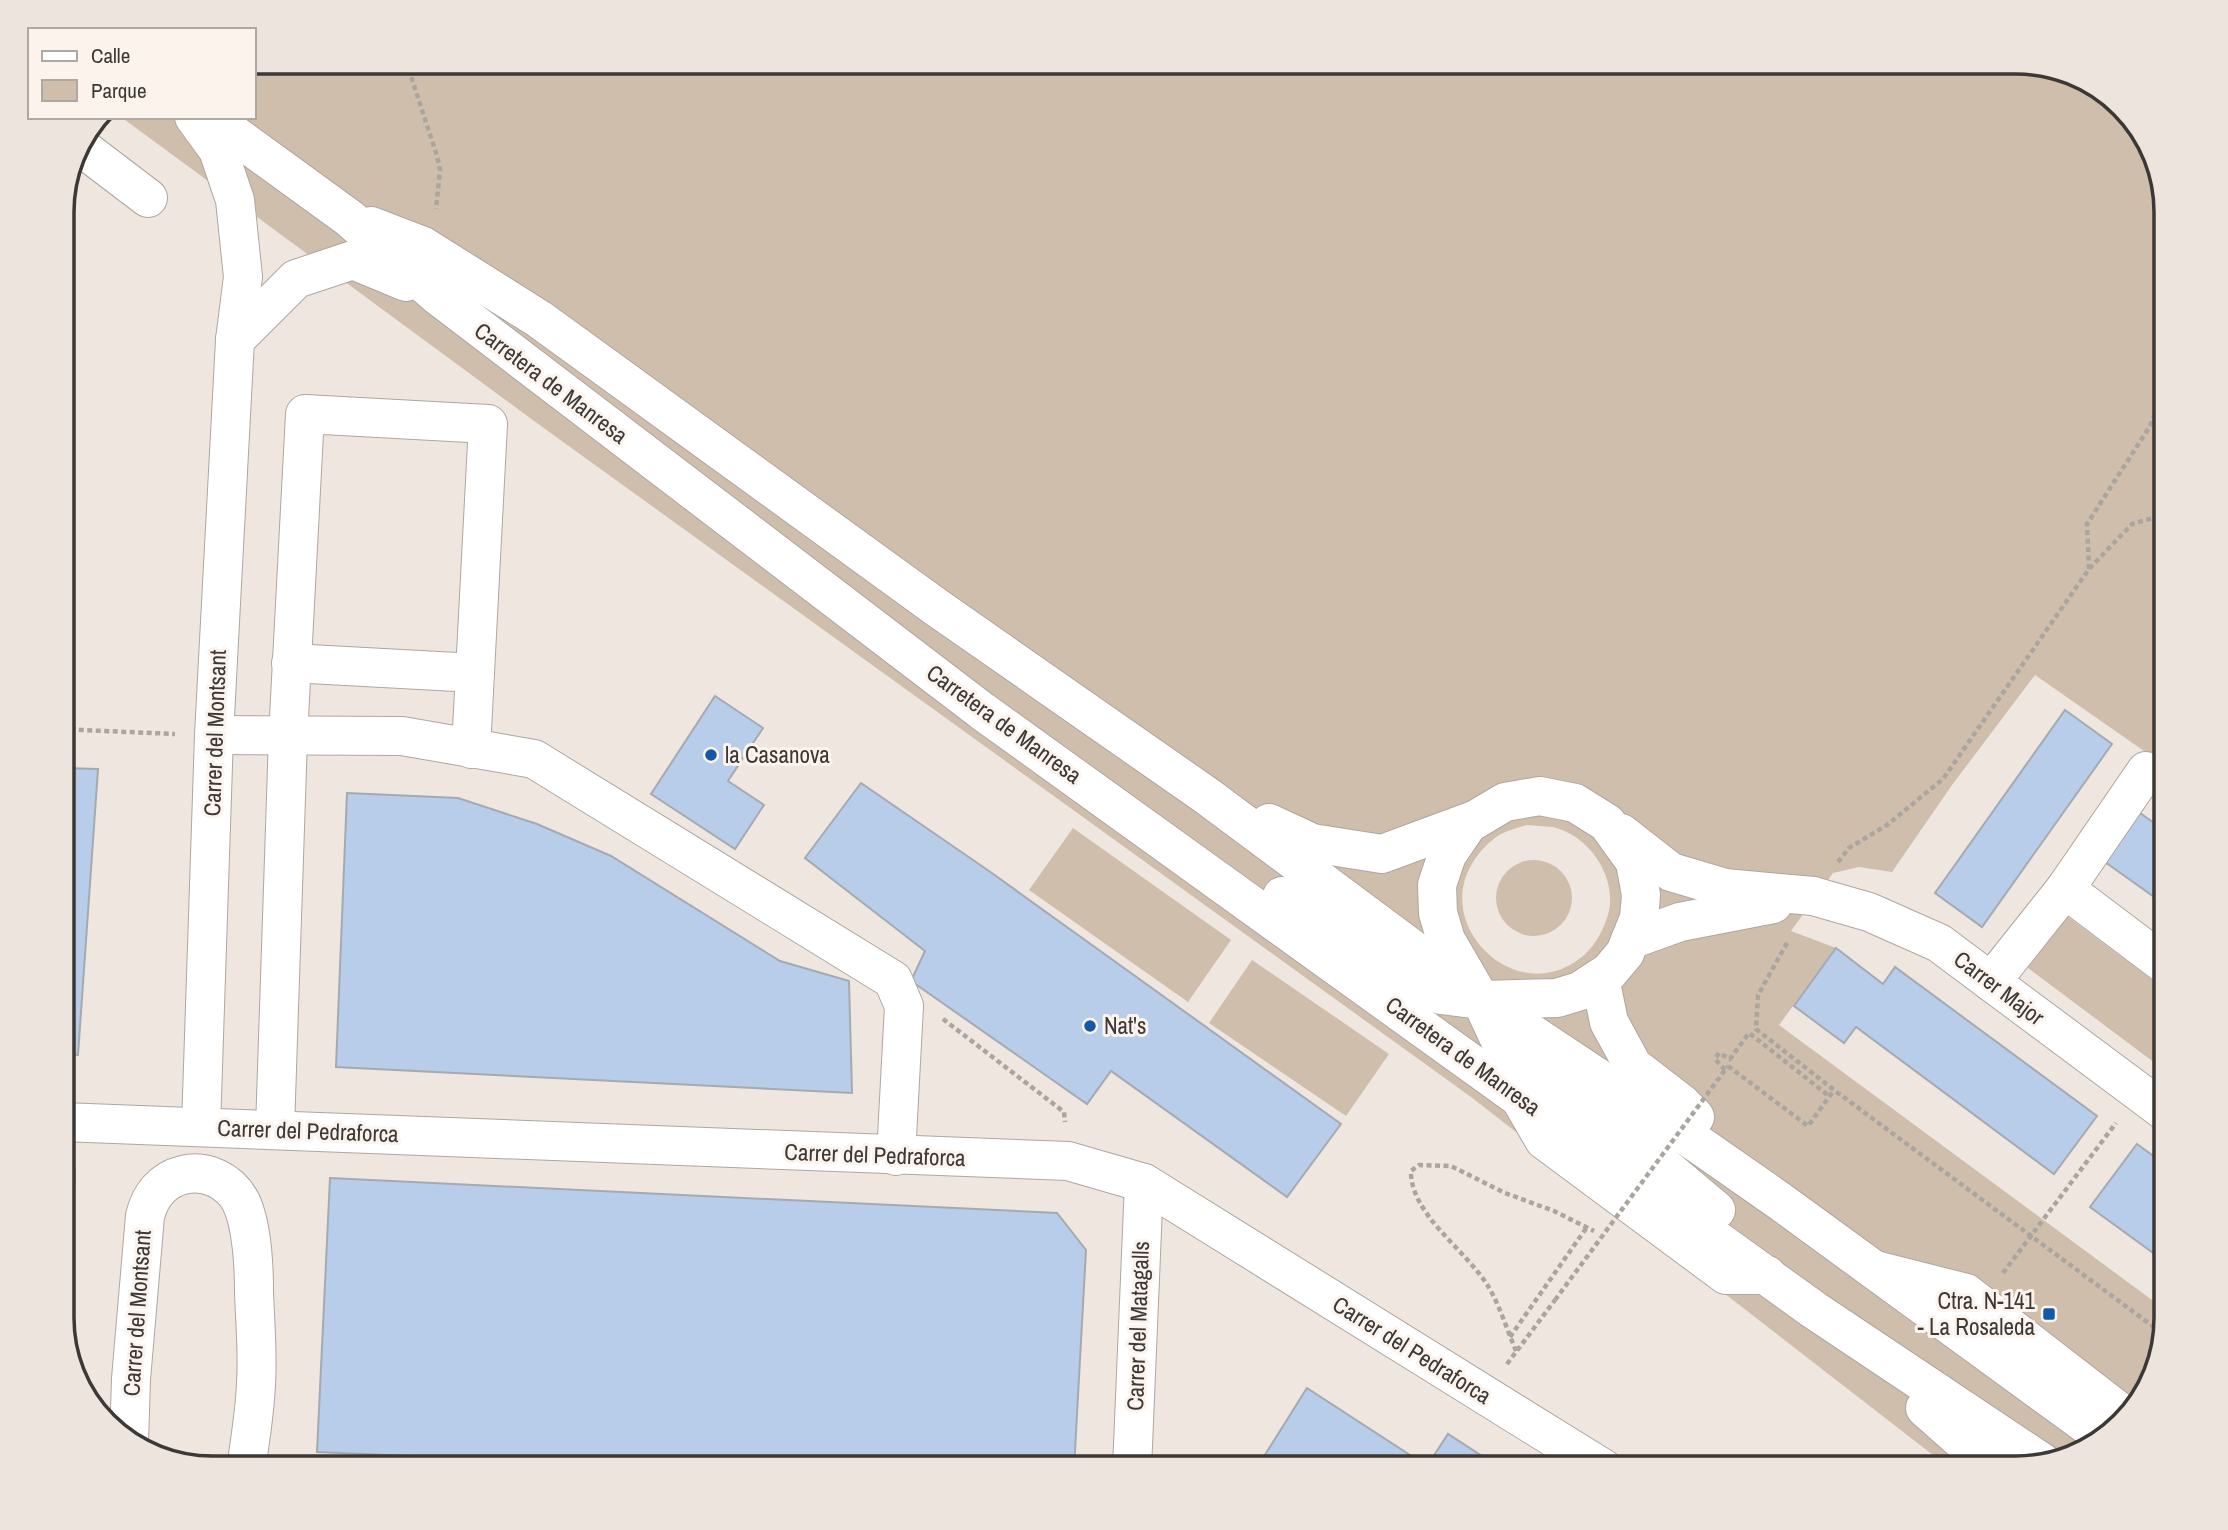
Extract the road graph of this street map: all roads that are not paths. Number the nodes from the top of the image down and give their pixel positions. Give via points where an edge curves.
1 (195, 119) edge
2 (213, 119) edge
3 (88, 152) edge
4 (148, 198) dead end
5 (349, 218) junction
6 (438, 296) junction
7 (235, 340) junction
8 (292, 663) junction
9 (475, 673) junction
10 (214, 736) junction
11 (288, 737) junction
12 (471, 749) junction
13 (2146, 771) dead end
14 (1087, 785) junction
15 (1207, 796) junction
16 (1476, 820) junction
17 (1607, 822) junction
18 (2065, 889) junction
19 (1813, 896) junction
20 (1630, 940) junction
21 (2154, 956) edge
22 (1600, 978) junction
23 (1991, 982) junction
24 (1481, 1000) junction
25 (2153, 1103) edge
26 (74, 1122) edge
27 (139, 1124) junction
28 (201, 1126) junction
29 (265, 1129) junction
30 (896, 1156) junction
31 (1144, 1183) junction
32 (161, 1186) junction
33 (231, 1188) junction
34 (1781, 1202) junction
35 (1875, 1270) junction
36 (1814, 1310) junction
37 (2118, 1411) edge
38 (129, 1429) edge
39 (2095, 1431) edge
40 (2033, 1455) edge
41 (248, 1456) edge
42 (1133, 1456) edge
43 (1583, 1456) edge
44 (1979, 1456) edge

1 - 7 main road, Carrer del Montsant via 218,150 235,201 243,277
2 - 5 main road, Carretera de Manresa
3 - 4 main road
5 - 6 main road, Carretera de Manresa
5 - 15 main road via 423,246 539,319
6 - 7 main road via 353,260 296,279
6 - 14 main road, Carretera de Manresa via 982,711
7 - 10 main road, Carrer del Montsant
8 - 9 main road
8 - 9 main road via 305,414 488,425
8 - 11 main road
9 - 12 main road
10 - 11 main road
10 - 28 main road, Carrer del Montsant
11 - 12 main road via 402,736
11 - 29 main road
12 - 30 main road via 534,759 893,979 904,1006
13 - 18 main road
14 - 24 main road via 1186,835 1412,980 1441,995
14 - 36 main road, Carretera de Manresa
15 - 16 main road via 1312,843 1382,854
15 - 24 main road
16 - 17 main road via 1505,802 1540,796 1575,803
16 - 24 main road via 1468,824 1447,855 1437,885 1438,913 1446,940
17 - 19 main road, Carrer Major via 1671,872 1725,888
17 - 20 main road via 1637,873 1639,918
18 - 21 main road
18 - 23 main road
19 - 20 main road via 1680,922
19 - 23 main road, Carrer Major via 1869,912 1939,943
20 - 22 main road via 1625,953
22 - 24 main road via 1557,998
22 - 34 main road via 1609,1022 1633,1066 1681,1103
23 - 25 main road, Carrer Major
24 - 34 main road
24 - 36 main road via 1502,1045 1670,1171 1720,1214
26 - 27 main road, Carrer del Pedraforca
27 - 28 main road, Carrer del Pedraforca
27 - 32 main road
28 - 29 main road, Carrer del Pedraforca
29 - 30 main road, Carrer del Pedraforca
29 - 33 main road
30 - 31 main road, Carrer del Pedraforca via 1068,1161
31 - 42 main road, Carrer del Matagalls
31 - 43 main road, Carrer del Pedraforca
32 - 33 main road via 192,1173 209,1175
32 - 38 main road, Carrer del Montsant via 145,1216
33 - 41 main road via 242,1204 253,1254 257,1383
34 - 35 main road
35 - 37 main road via 1966,1293
35 - 39 main road
36 - 40 main road
36 - 44 main road

